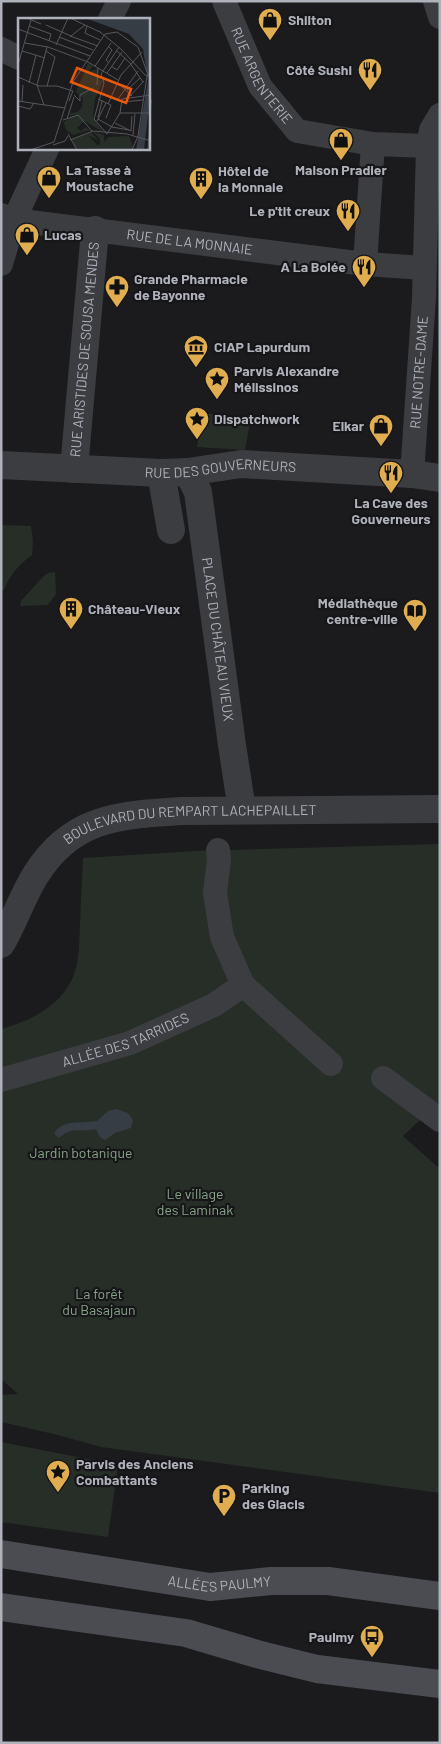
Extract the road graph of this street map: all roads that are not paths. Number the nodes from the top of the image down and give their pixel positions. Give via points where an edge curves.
1 (119, 1) edge
2 (224, 1) edge
3 (435, 1) edge
4 (440, 17) edge
5 (110, 18) edge
6 (1, 49) edge
7 (18, 58) edge
8 (440, 115) edge
9 (373, 144) junction
10 (428, 146) junction
11 (46, 150) edge
12 (8, 218) edge
13 (95, 230) junction
14 (1, 264) edge
15 (365, 264) junction
16 (424, 268) junction
17 (1, 465) edge
18 (74, 469) junction
19 (162, 472) junction
20 (188, 472) junction
21 (412, 474) junction
22 (440, 478) edge
23 (171, 530) dead end
24 (440, 809) edge
25 (242, 810) junction
26 (218, 850) dead end
27 (1, 944) edge
28 (243, 985) junction
29 (331, 1064) dead end
30 (384, 1078) dead end
31 (1, 1080) edge
32 (440, 1120) edge
33 (1, 1554) edge
34 (440, 1596) edge
35 (1, 1607) edge
36 (440, 1684) edge

1 - 5 street
2 - 9 street, RUE ARGENTERIE via 260,86 297,131
3 - 4 street
6 - 7 street
8 - 10 street, RUE NOTRE-DAME via 431,130
9 - 10 street, RUE ARGENTERIE
9 - 15 street
10 - 16 street, RUE NOTRE-DAME
11 - 12 street
12 - 13 street, RUE DE LA MONNAIE
12 - 14 street
13 - 15 street, RUE DE LA MONNAIE
13 - 18 street, RUE ARISTIDES DE SOUSA MENDES
15 - 16 street, RUE DE LA MONNAIE
16 - 21 street, RUE NOTRE-DAME
17 - 18 street, RUE DES GOUVERNEURS
18 - 19 street, RUE DES GOUVERNEURS
19 - 20 street, RUE DES GOUVERNEURS
19 - 23 street
20 - 21 street, RUE DES GOUVERNEURS via 241,464
20 - 25 street, PLACE DU CHÂTEAU VIEUX via 198,492
21 - 22 street, RUE DES GOUVERNEURS
24 - 25 street, BOULEVARD DU REMPART LACHEPAILLET
25 - 27 street, BOULEVARD DU REMPART LACHEPAILLET via 132,815 113,818 73,834 35,876
26 - 28 street via 220,860 215,893 222,936
28 - 29 street
28 - 31 street, ALLÉE DES TARRIDES via 214,1005 130,1043
30 - 32 street
33 - 34 main road, ALLÉES PAULMY via 210,1587 271,1581 328,1581
35 - 36 main road via 186,1633 317,1669

